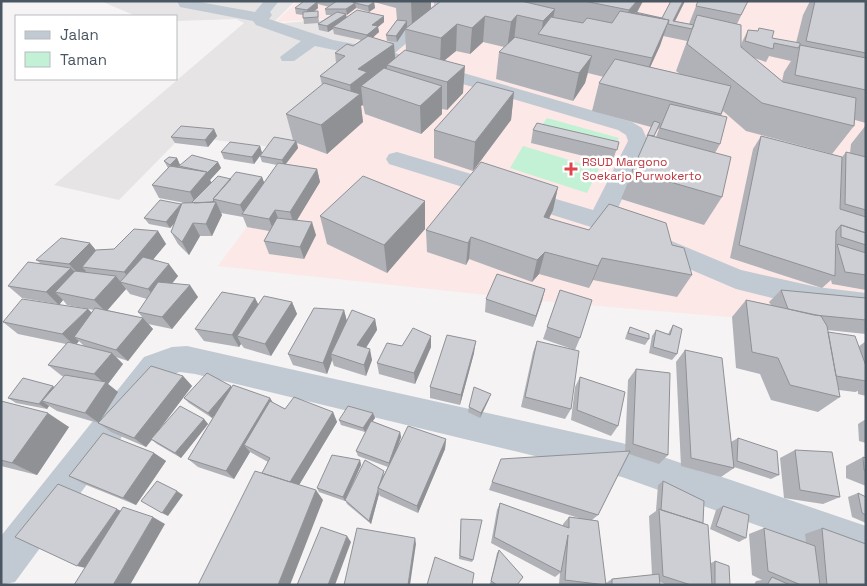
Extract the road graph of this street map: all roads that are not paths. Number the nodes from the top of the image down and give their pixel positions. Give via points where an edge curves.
1 (184, 1) edge
2 (241, 1) edge
3 (285, 1) edge
4 (441, 1) edge
5 (221, 6) edge
6 (266, 12) edge
7 (313, 40) junction
8 (383, 55) junction
9 (288, 58) dead end
10 (415, 159) dead end
11 (600, 221) junction
12 (866, 304) edge
13 (866, 545) edge
14 (1, 568) edge

1 - 5 street via 204,9
2 - 5 street
3 - 6 street via 273,12
4 - 8 street via 441,6
5 - 6 street
6 - 7 street via 267,26
7 - 8 street
7 - 9 street
8 - 11 street via 484,93 625,126 635,132 638,141
10 - 11 street
11 - 12 street via 736,279 817,298
13 - 14 street via 622,460 194,360 171,358 155,367

